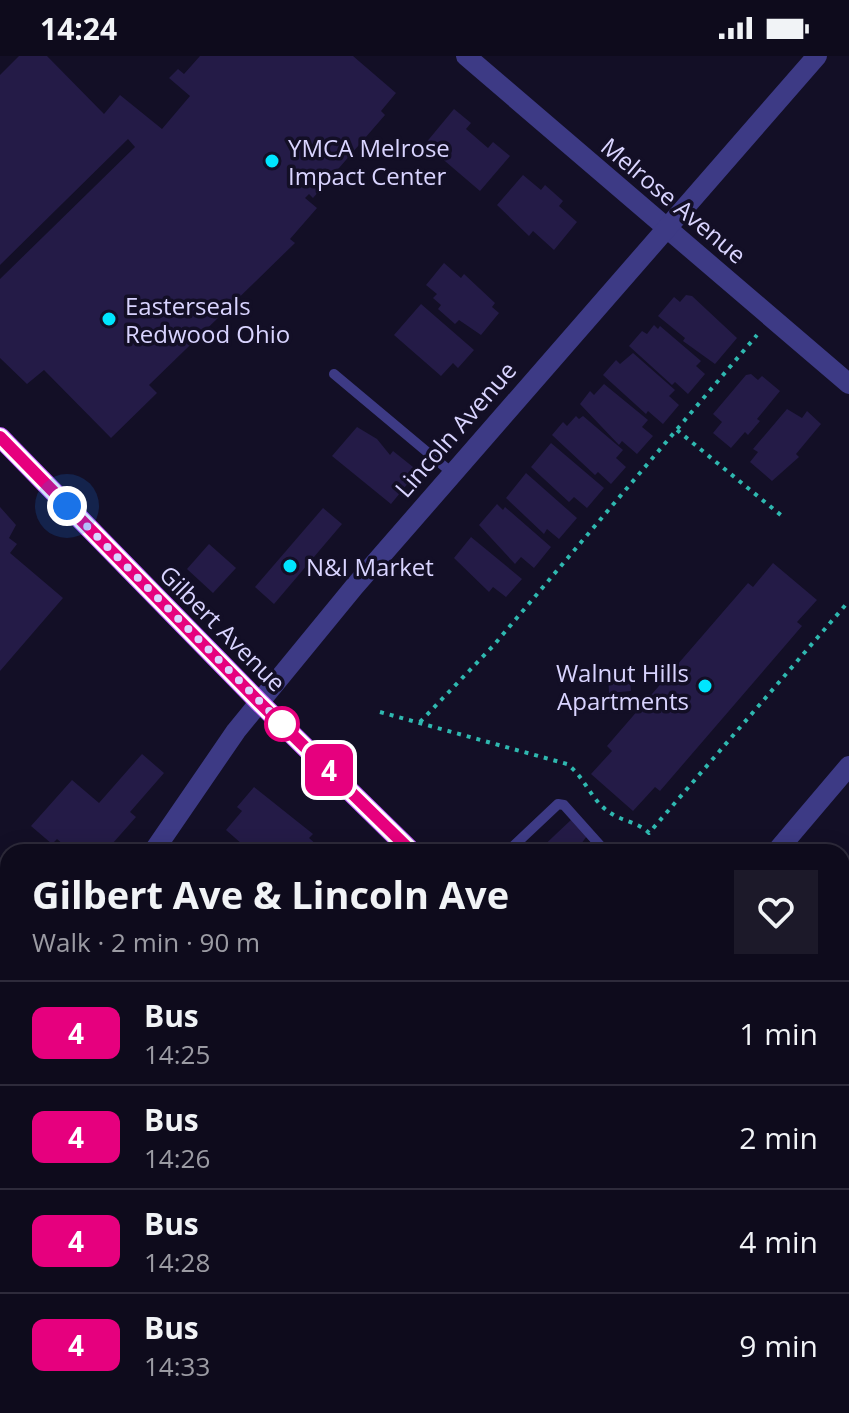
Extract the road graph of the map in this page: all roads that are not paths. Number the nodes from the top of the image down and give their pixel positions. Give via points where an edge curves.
1 (466, 56) edge
2 (817, 56) edge
3 (665, 228) junction
4 (334, 374) dead end
5 (849, 384) edge
6 (0, 437) edge
7 (451, 472) junction
8 (259, 702) junction
9 (849, 766) edge
10 (158, 844) edge
11 (404, 844) edge
12 (520, 844) edge
13 (599, 844) edge
14 (783, 844) edge

1 - 3 street, Melrose Avenue
2 - 3 street, Lincoln Avenue
3 - 5 street, Melrose Avenue
3 - 7 street, Lincoln Avenue
4 - 7 lane
6 - 8 main road, Gilbert Avenue
7 - 8 street, Lincoln Avenue
8 - 10 street, Lincoln Avenue
8 - 11 main road, Gilbert Avenue
9 - 14 street
12 - 13 lane via 558,804

